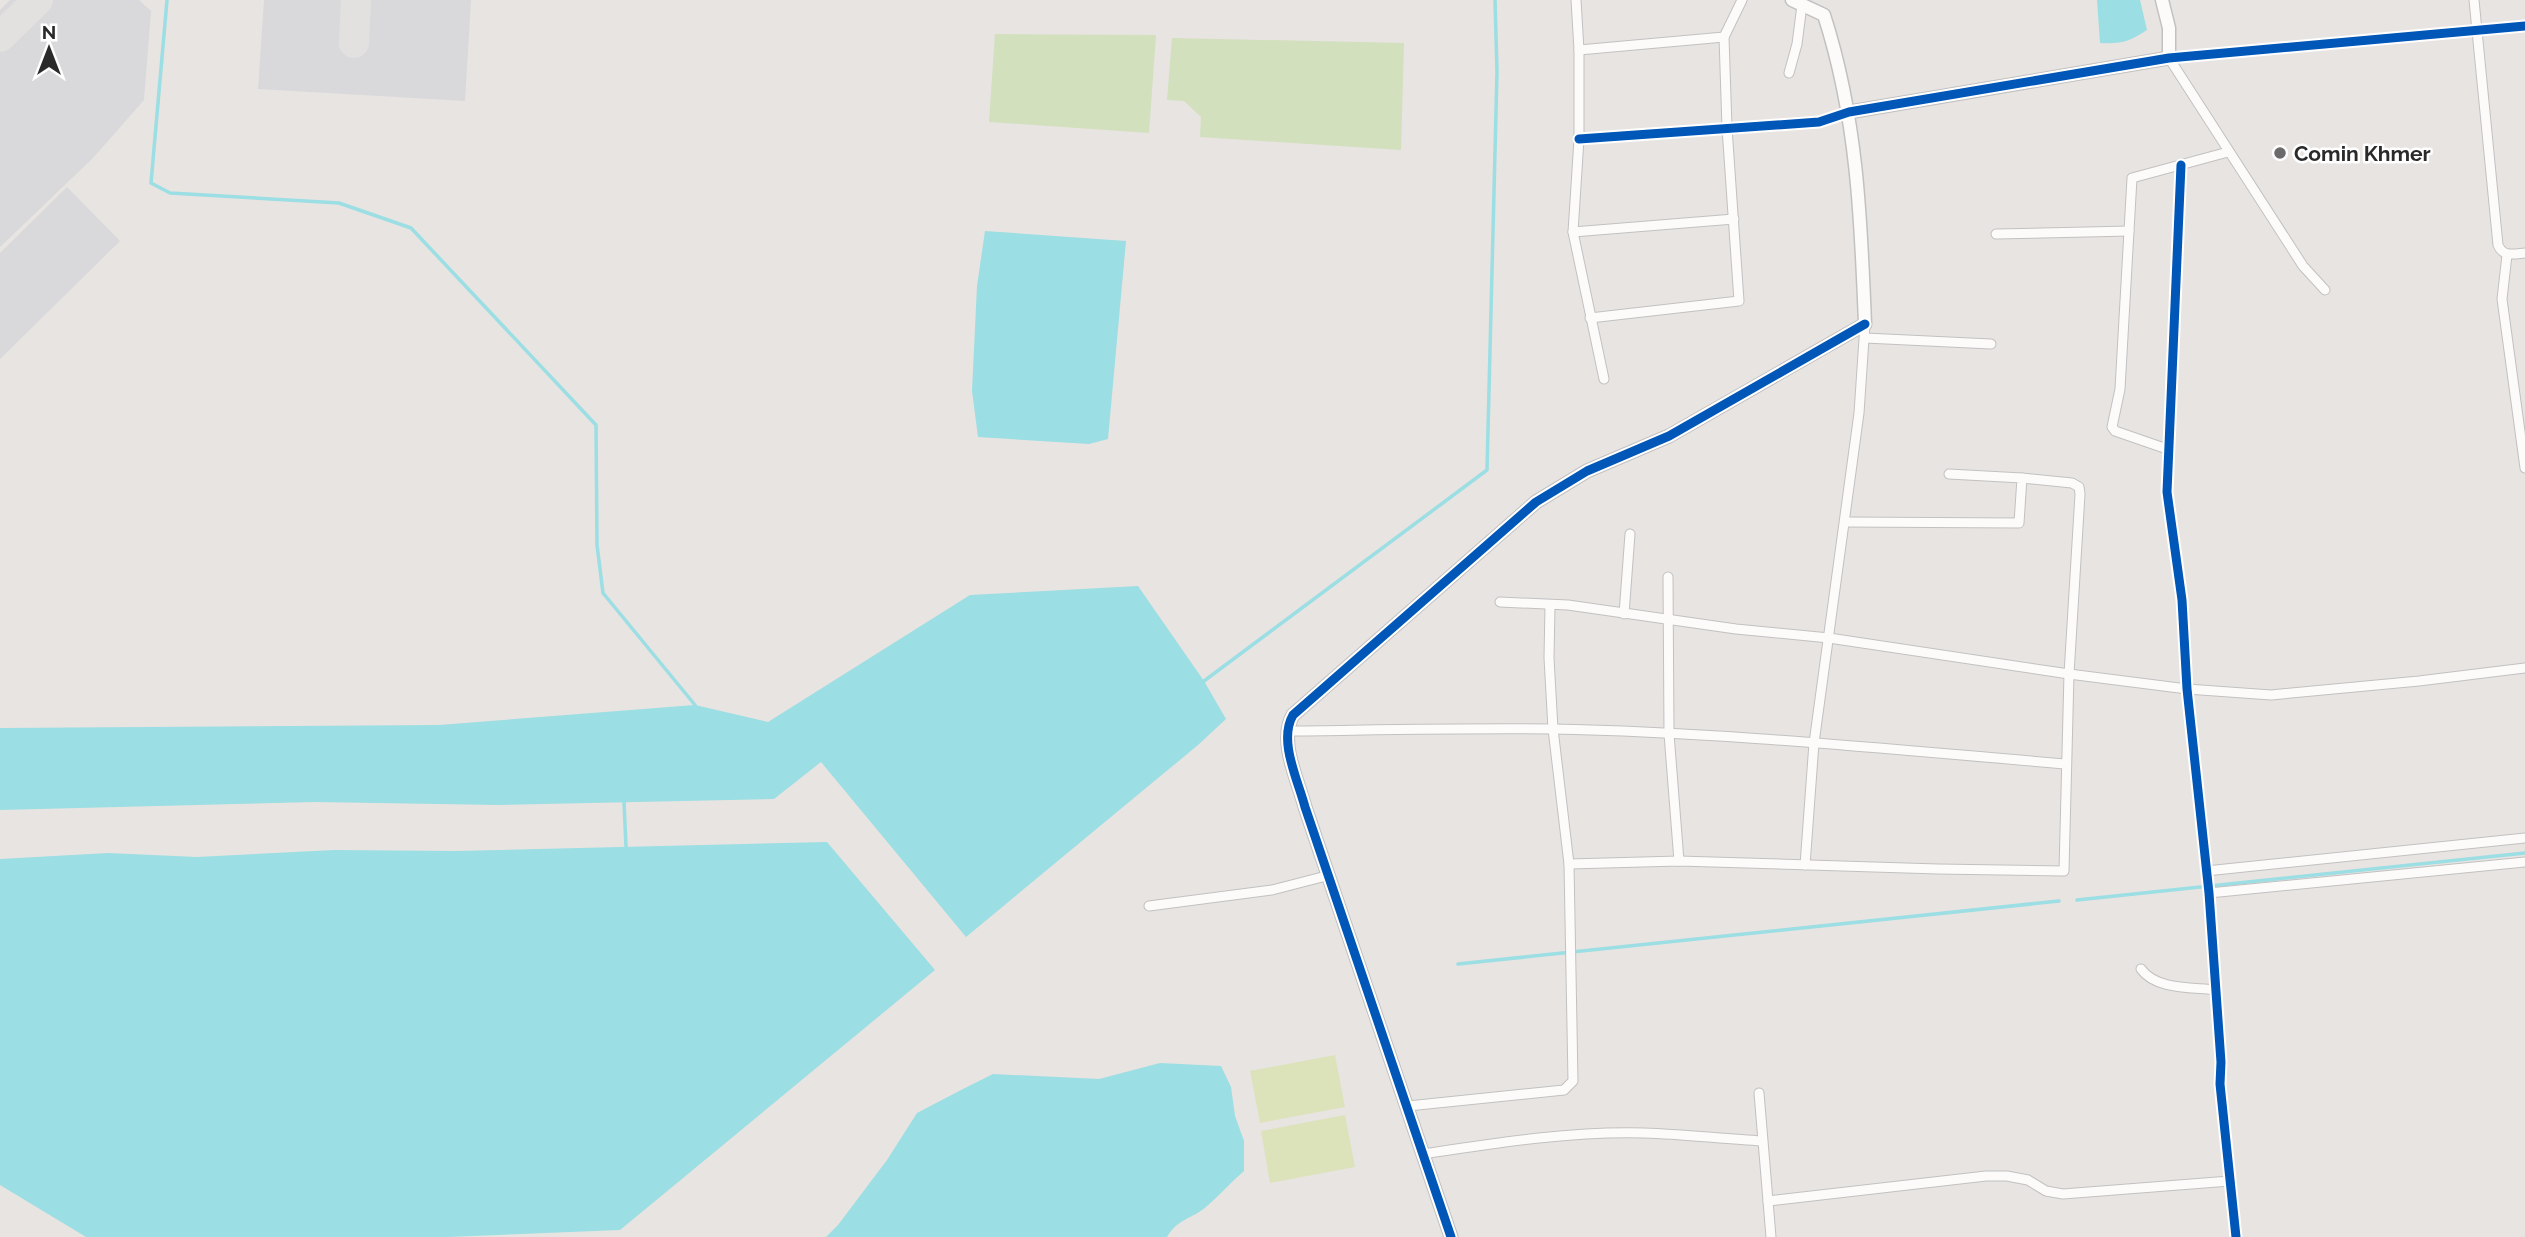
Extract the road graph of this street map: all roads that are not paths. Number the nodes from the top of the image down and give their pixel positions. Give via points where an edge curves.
1 (1576, 0) edge
2 (1742, 0) edge
3 (2162, 0) edge
4 (2474, 0) edge
5 (1797, 2) edge
6 (2525, 26) edge
7 (2477, 30) junction
8 (1724, 37) junction
9 (1579, 50) junction
10 (2169, 58) junction
11 (1789, 73) dead end
12 (1850, 112) junction
13 (1727, 128) junction
14 (1579, 139) junction
15 (2228, 152) junction
16 (2181, 165) junction
17 (1734, 219) junction
18 (2129, 231) junction
19 (1573, 232) junction
20 (1996, 233) dead end
21 (2525, 253) edge
22 (2507, 255) junction
23 (2325, 290) dead end
24 (1590, 318) junction
25 (1865, 324) junction
26 (1865, 338) junction
27 (1991, 344) dead end
28 (1604, 379) dead end
29 (2167, 449) junction
30 (2525, 468) edge
31 (1949, 474) dead end
32 (2022, 478) junction
33 (1845, 522) junction
34 (1630, 534) dead end
35 (1668, 577) dead end
36 (1500, 602) dead end
37 (1550, 606) junction
38 (1624, 614) junction
39 (1668, 619) junction
40 (1829, 638) junction
41 (2525, 668) edge
42 (2069, 674) junction
43 (2187, 689) junction
44 (1553, 729) junction
45 (1287, 731) junction
46 (1669, 734) junction
47 (1814, 743) junction
48 (2066, 764) junction
49 (2525, 838) edge
50 (1679, 861) junction
51 (2525, 862) edge
52 (1569, 864) junction
53 (1805, 865) junction
54 (2206, 872) junction
55 (1330, 875) junction
56 (2208, 891) junction
57 (1149, 906) dead end
58 (2141, 969) dead end
59 (2216, 990) junction
60 (1759, 1093) dead end
61 (1408, 1106) junction
62 (1762, 1141) junction
63 (1423, 1154) junction
64 (2230, 1181) junction
65 (1768, 1201) junction
66 (1451, 1237) edge
67 (1771, 1237) edge
68 (2236, 1237) edge

1 - 9 street
2 - 8 street
3 - 10 street via 2169,28
4 - 7 street
5 - 11 street via 1797,44
5 - 12 street via 1825,15
6 - 7 street
7 - 10 street
7 - 22 street via 2498,244
8 - 9 street
8 - 13 street
9 - 14 street
10 - 12 street
10 - 15 street
12 - 13 street via 1819,121
12 - 25 street
13 - 14 street
13 - 17 street
14 - 19 street
15 - 16 street
15 - 23 street via 2303,266
16 - 18 street via 2132,178
16 - 29 street
17 - 19 street
17 - 24 street via 1741,298 1736,303
18 - 20 street
18 - 29 street via 2120,389 2112,427
19 - 24 street
21 - 22 street
22 - 30 street via 2502,299
24 - 28 street
25 - 26 street
25 - 45 street via 1669,436 1587,471 1536,502 1293,715
26 - 27 street
26 - 33 street
29 - 43 street via 2167,492 2182,600
31 - 32 street
32 - 33 street via 2021,521 2017,524
32 - 42 street via 2072,482 2079,487
33 - 40 street
34 - 38 street
35 - 39 street
36 - 37 street
37 - 38 street
37 - 44 street
38 - 39 street
39 - 40 street
39 - 46 street
40 - 42 street
40 - 47 street
41 - 43 street via 2271,695
42 - 43 street
42 - 48 street
43 - 54 street
44 - 45 street
44 - 46 street
44 - 52 street
45 - 55 street via 1288,747
46 - 47 street
46 - 50 street
47 - 48 street
47 - 53 street
48 - 53 street via 2064,871
49 - 54 street
50 - 52 street
50 - 53 street
51 - 56 street
52 - 61 street via 1573,1081 1569,1088
54 - 56 street
55 - 57 street via 1272,890
55 - 61 street
56 - 59 street
58 - 59 street via 2159,983
59 - 64 street
60 - 62 street
61 - 63 street
62 - 63 street via 1607,1134
62 - 65 street
63 - 66 street
64 - 65 street via 2063,1194 2046,1191 2028,1180 1986,1176
64 - 68 street
65 - 67 street

